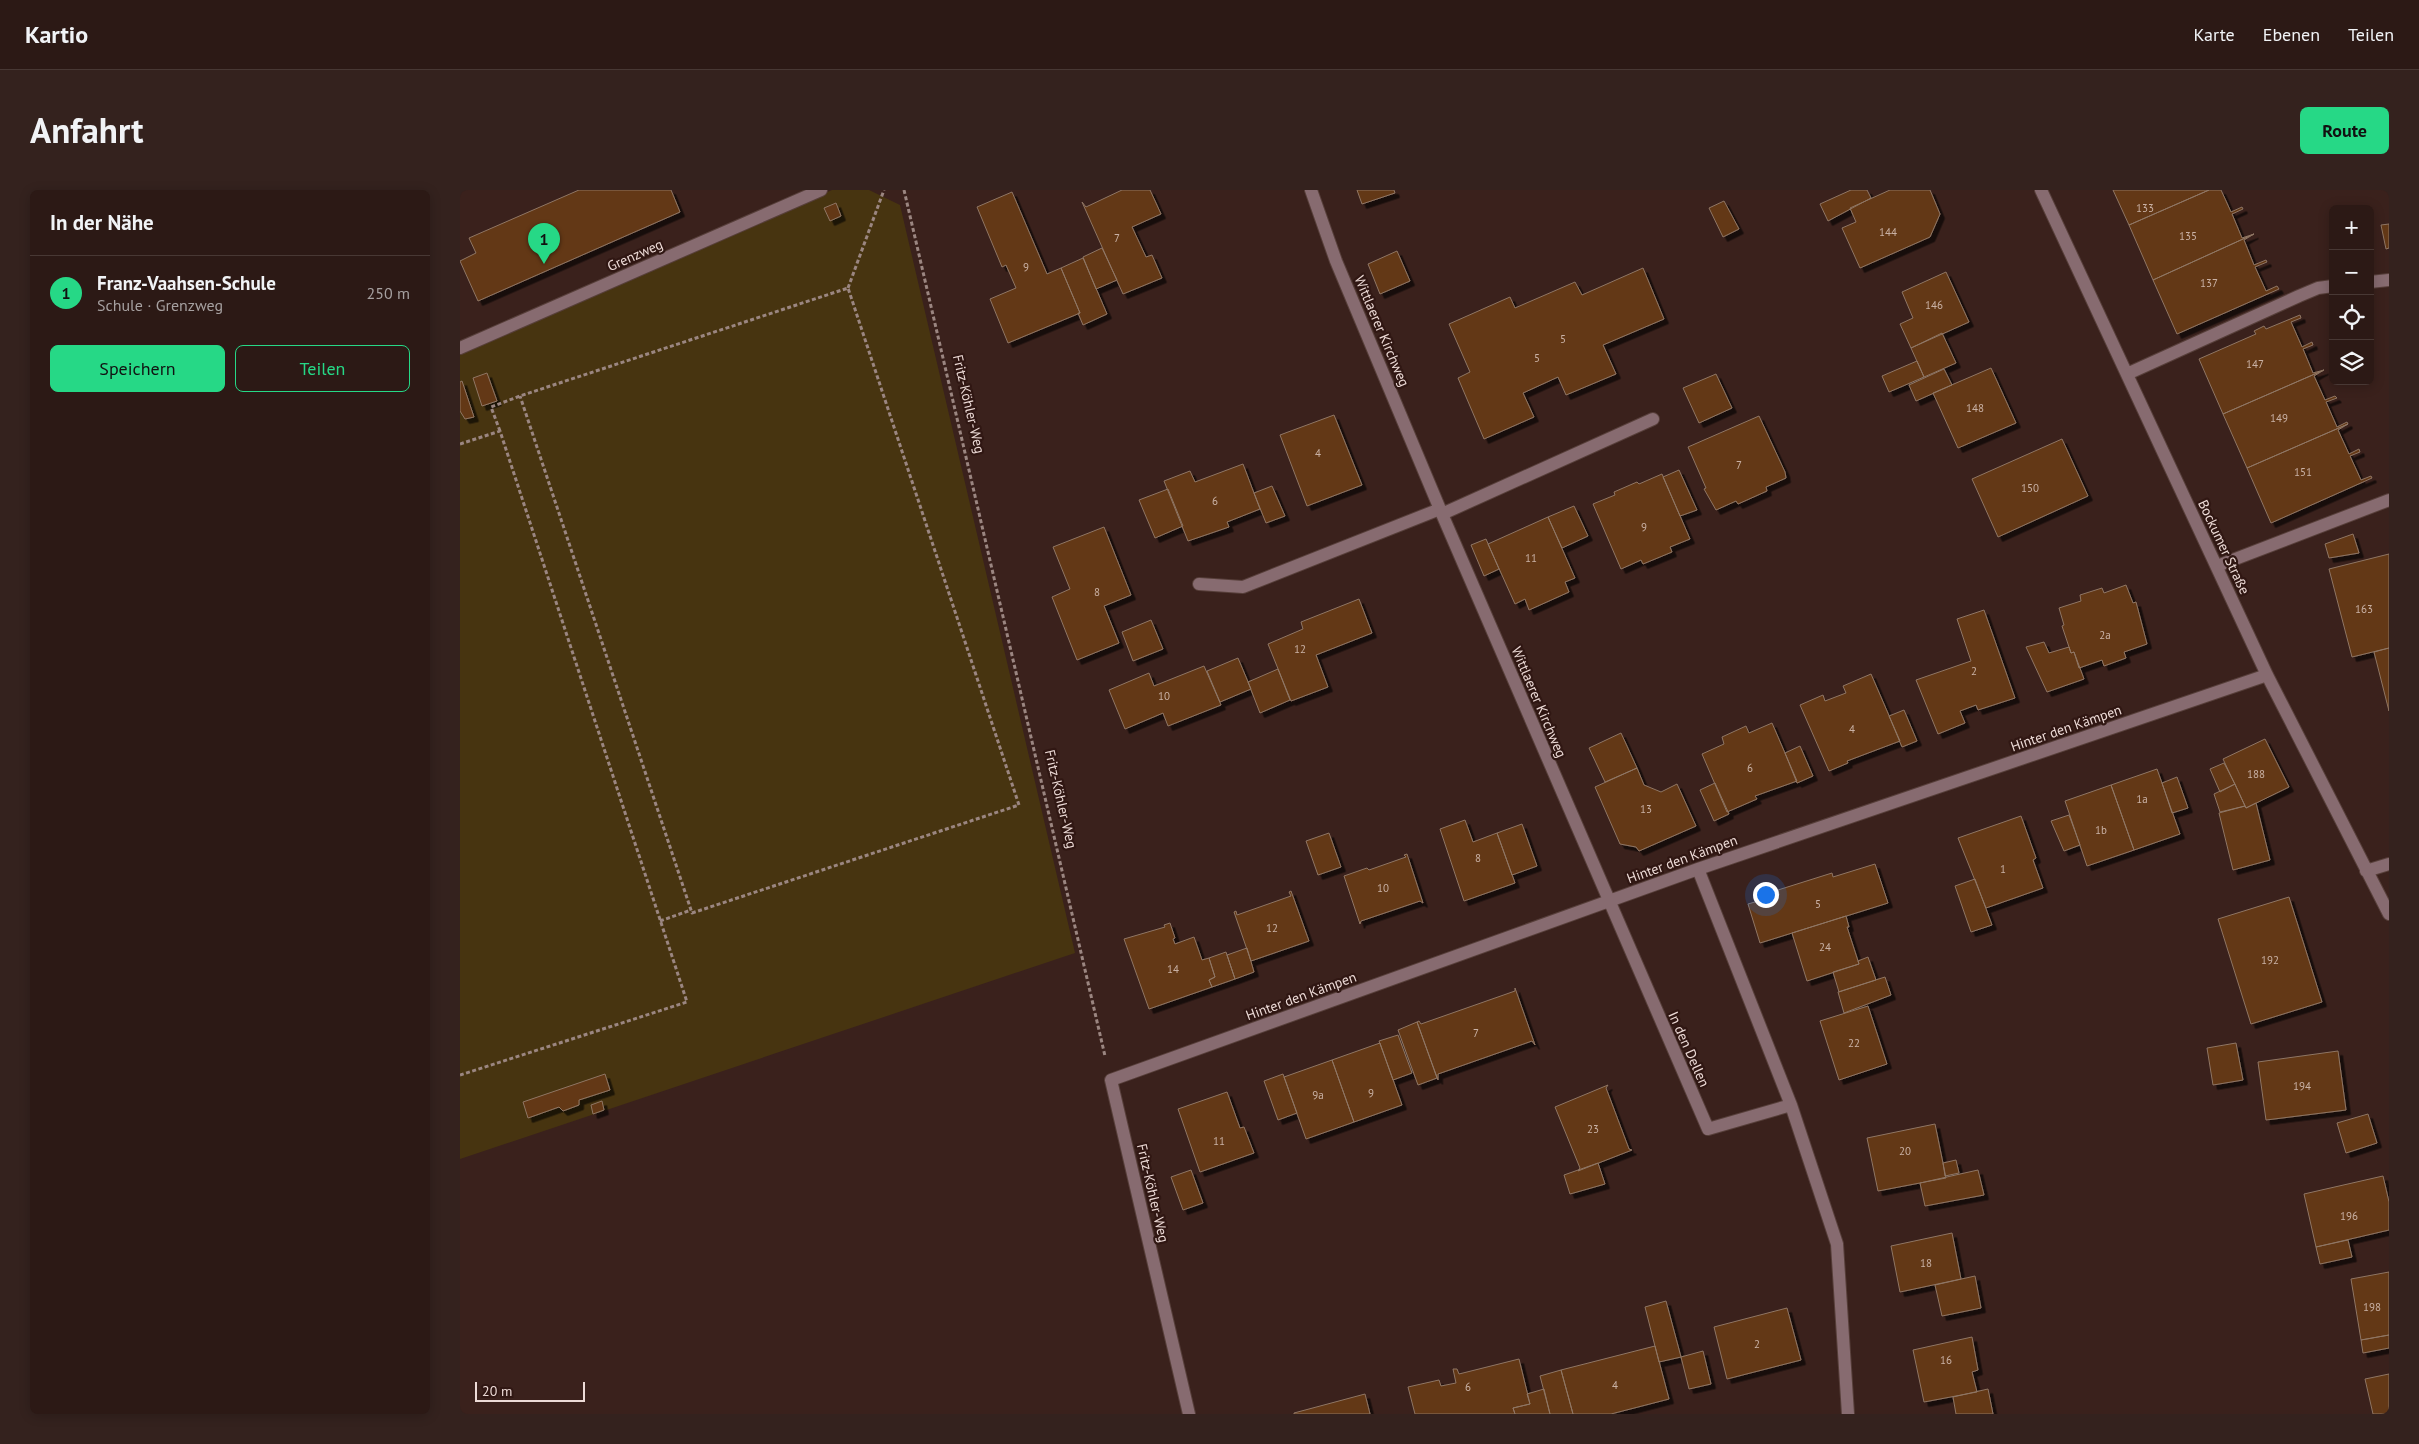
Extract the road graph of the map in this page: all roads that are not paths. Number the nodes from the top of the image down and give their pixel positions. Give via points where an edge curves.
1 (821, 190) edge
2 (1311, 190) edge
3 (2041, 190) edge
4 (2389, 280) edge
5 (2374, 282) edge
6 (2329, 287) edge
7 (460, 348) edge
8 (2127, 374) junction
9 (1653, 420) dead end
10 (2389, 500) edge
11 (1441, 511) junction
12 (2217, 566) junction
13 (1199, 584) dead end
14 (2267, 675) junction
15 (2389, 864) edge
16 (1698, 869) junction
17 (2366, 870) junction
18 (1608, 902) junction
19 (2389, 914) edge
20 (1111, 1080) joint
21 (1791, 1105) junction
22 (1189, 1414) edge
23 (1848, 1414) edge

1 - 7 street, Grenzweg
2 - 11 street, Wittlaerer Kirchweg via 1336,261
3 - 8 street, Bockumer Straße
4 - 5 street
6 - 8 street via 2299,296
8 - 12 street, Bockumer Straße
9 - 11 street
10 - 12 street
11 - 13 street via 1243,586
11 - 18 street, Wittlaerer Kirchweg
12 - 14 street, Bockumer Straße
14 - 16 street, Hinter den Kämpen
14 - 17 street, Bockumer Straße
15 - 17 street
16 - 18 street, Hinter den Kämpen
16 - 21 street
17 - 19 street, Bockumer Straße
18 - 20 street, Hinter den Kämpen
18 - 21 street, In den Dellen via 1708,1130
20 - 22 street, Fritz-Köhler-Weg
21 - 23 street via 1837,1244

